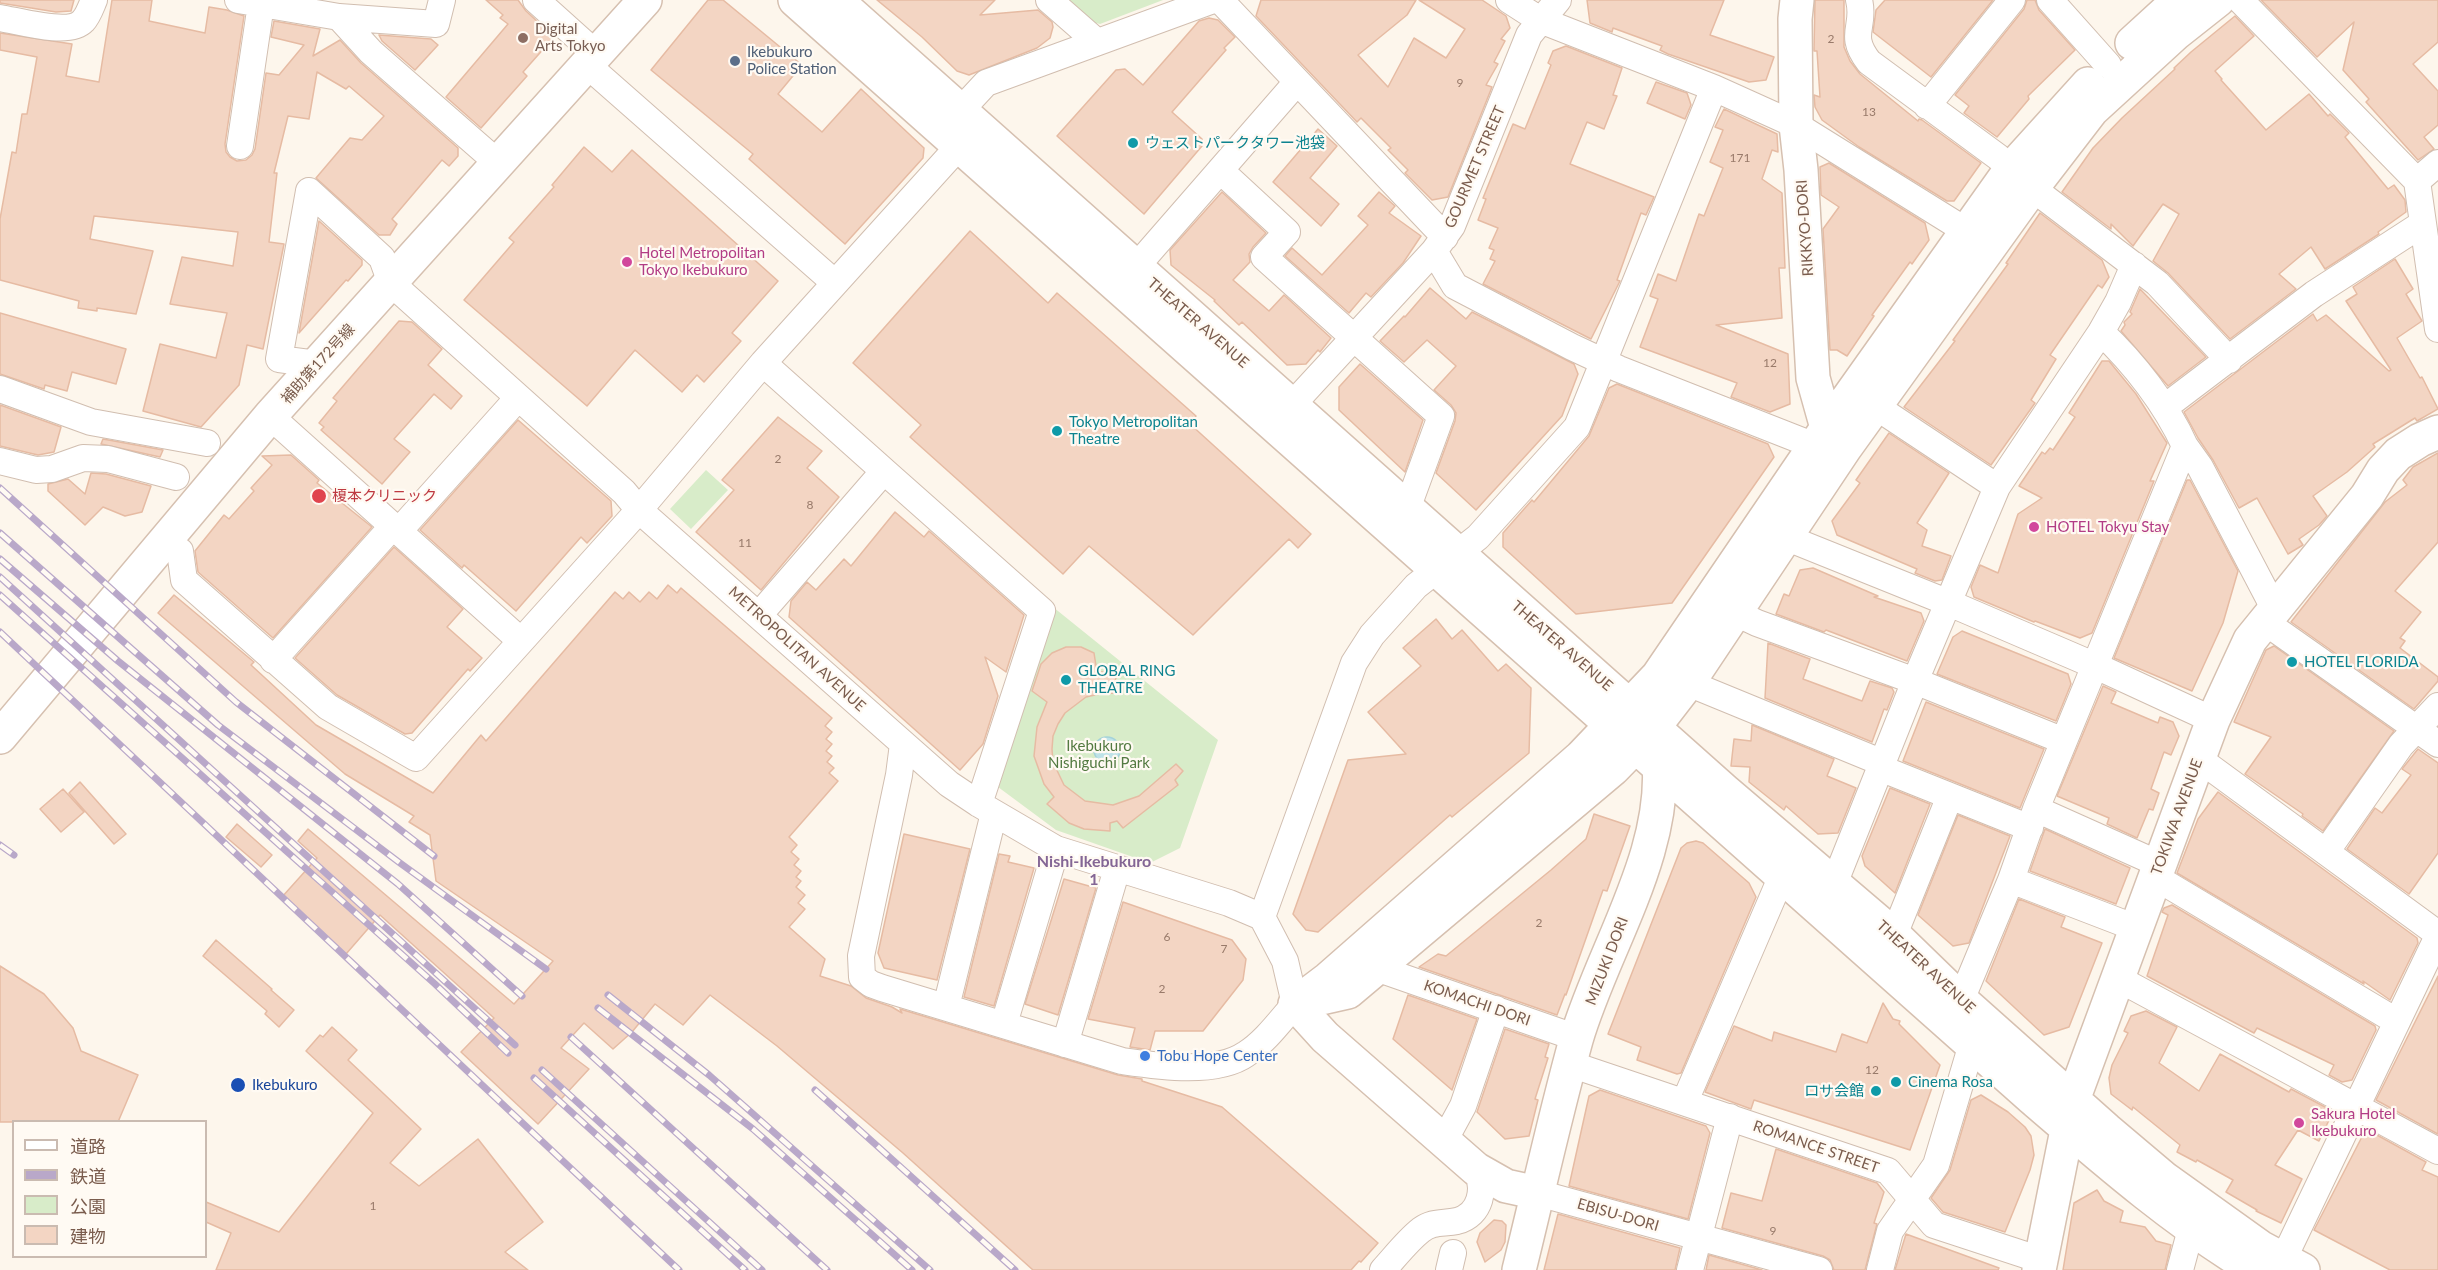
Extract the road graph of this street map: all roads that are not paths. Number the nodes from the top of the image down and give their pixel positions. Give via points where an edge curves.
1 (94, 0) edge
2 (442, 0) edge
3 (536, 0) edge
4 (645, 0) edge
5 (795, 0) edge
6 (836, 0) edge
7 (1049, 0) edge
8 (1213, 0) edge
9 (1220, 0) edge
10 (1509, 0) edge
11 (1558, 0) edge
12 (1797, 0) edge
13 (2012, 0) edge
14 (2050, 0) edge
15 (2180, 0) edge
16 (2218, 0) edge
17 (2240, 0) edge
18 (250, 2) edge
19 (1865, 4) edge
20 (339, 17) junction
21 (0, 18) edge
22 (1540, 20) junction
23 (1097, 42) junction
24 (591, 59) junction
25 (2108, 65) junction
26 (1298, 82) junction
27 (1714, 88) junction
28 (1927, 106) junction
29 (960, 111) junction
30 (1796, 125) junction
31 (960, 145) junction
32 (240, 146) dead end
33 (498, 163) junction
34 (2438, 163) edge
35 (1221, 171) junction
36 (2021, 179) junction
37 (2417, 181) junction
38 (2422, 224) junction
39 (1968, 232) junction
40 (1440, 244) junction
41 (2134, 264) junction
42 (1135, 268) junction
43 (836, 283) junction
44 (391, 284) junction
45 (2438, 329) edge
46 (2101, 332) junction
47 (1352, 338) junction
48 (2229, 360) junction
49 (1604, 362) junction
50 (763, 363) junction
51 (317, 364) junction
52 (0, 389) edge
53 (518, 398) junction
54 (1291, 406) junction
55 (1875, 406) junction
56 (2165, 407) junction
57 (270, 416) junction
58 (2438, 432) edge
59 (1829, 440) junction
60 (207, 443) dead end
61 (2185, 446) junction
62 (0, 461) edge
63 (884, 471) junction
64 (176, 477) dead end
65 (1997, 487) junction
66 (1407, 509) junction
67 (639, 510) junction
68 (395, 530) junction
69 (1785, 537) junction
70 (180, 551) dead end
71 (1447, 562) junction
72 (1949, 603) junction
73 (1736, 613) junction
74 (759, 615) junction
75 (2270, 616) junction
76 (521, 641) junction
77 (273, 660) junction
78 (2096, 666) junction
79 (1915, 681) junction
80 (1688, 683) junction
81 (2438, 706) edge
82 (2213, 720) junction
83 (1633, 727) junction
84 (2417, 730) junction
85 (0, 737) edge
86 (2064, 741) junction
87 (903, 744) junction
88 (2438, 744) edge
89 (2199, 759) junction
90 (1882, 766) junction
91 (1660, 769) junction
92 (1950, 796) junction
93 (986, 808) junction
94 (2033, 818) junction
95 (1056, 849) junction
96 (2326, 852) junction
97 (1117, 869) junction
98 (2157, 870) junction
99 (1781, 878) junction
100 (2011, 880) junction
101 (1834, 884) junction
102 (1262, 917) junction
103 (2136, 928) junction
104 (1894, 935) junction
105 (2438, 935) edge
106 (1376, 968) junction
107 (2117, 978) junction
108 (1961, 1000) junction
109 (1295, 1004) junction
110 (946, 1007) junction
111 (1496, 1009) junction
112 (2396, 1021) junction
113 (1004, 1024) junction
114 (1065, 1044) junction
115 (1972, 1044) junction
116 (1574, 1051) junction
117 (1685, 1101) junction
118 (2355, 1107) junction
119 (2070, 1114) junction
120 (1730, 1117) junction
121 (1444, 1141) junction
122 (2438, 1151) edge
123 (1476, 1168) junction
124 (1538, 1193) junction
125 (1911, 1199) junction
126 (2191, 1229) junction
127 (1698, 1238) junction
128 (2040, 1265) edge
129 (2280, 1267) edge
130 (1383, 1270) edge
131 (1519, 1270) edge
132 (1690, 1270) edge
133 (1819, 1270) edge
134 (1880, 1270) edge
135 (2180, 1270) edge

1 - 21 street via 84,20 64,29
2 - 20 street via 436,24
3 - 24 street
4 - 24 street, 補助第172号線
5 - 31 street, THEATER AVENUE
6 - 29 street, THEATER AVENUE
7 - 23 street
8 - 23 street
9 - 26 street
10 - 22 street
11 - 22 street, GOURMET STREET
12 - 30 street, RIKKYO-DORI
13 - 28 street
14 - 25 street
15 - 25 street
16 - 36 street via 2175,34
17 - 37 street
18 - 20 street
18 - 32 street
19 - 28 street via 1857,40 1860,50 1869,62
20 - 33 street via 371,52
22 - 27 street
22 - 40 street, GOURMET STREET via 1529,35 1452,226
23 - 29 street via 986,83
24 - 33 street, 補助第172号線
24 - 43 street
25 - 36 street via 2077,95
26 - 35 street
26 - 40 street
27 - 30 street
27 - 49 street
28 - 36 street via 1998,157
29 - 31 street
29 - 42 street, THEATER AVENUE
30 - 39 street
30 - 59 street, RIKKYO-DORI via 1813,378
31 - 43 street
31 - 71 street, THEATER AVENUE
33 - 44 street, 補助第172号線
34 - 37 street
35 - 42 street
35 - 47 street via 1287,232 1264,258
36 - 39 street
36 - 41 street
36 - 55 street
37 - 38 street
38 - 45 street
38 - 48 street via 2314,294
39 - 59 street
40 - 47 street, GOURMET STREET
40 - 49 street via 1455,286
41 - 46 street
41 - 48 street
42 - 54 street, THEATER AVENUE
43 - 50 street
44 - 51 street, 補助第172号線
44 - 51 street via 382,258 309,191 279,359
44 - 53 street, METROPOLITAN AVENUE
46 - 56 street
46 - 65 street
47 - 54 street, GOURMET STREET
47 - 66 street via 1441,416
48 - 56 street
49 - 59 street
49 - 71 street via 1577,427 1478,537
50 - 63 street
50 - 67 street
51 - 57 street, 補助第172号線
52 - 60 street via 91,422
53 - 67 street, METROPOLITAN AVENUE via 624,492
53 - 68 street
54 - 66 street, THEATER AVENUE
55 - 59 street
55 - 65 street
56 - 61 street
57 - 68 street
57 - 85 street, 補助第172号線
58 - 75 street, TOKIWA AVENUE via 2398,454
59 - 69 street
59 - 83 street via 1664,669
61 - 75 street via 2200,467
61 - 78 street
62 - 64 street via 36,470 83,458 108,459
63 - 74 street
63 - 93 street via 1042,611
65 - 72 street
66 - 71 street, THEATER AVENUE
67 - 74 street, METROPOLITAN AVENUE
67 - 76 street
68 - 76 street
68 - 77 street
69 - 72 street
69 - 73 street
70 - 77 street via 184,580
71 - 83 street, THEATER AVENUE
71 - 102 street via 1416,586 1362,648 1354,663
72 - 78 street
72 - 79 street
73 - 79 street
73 - 80 street
74 - 87 street, METROPOLITAN AVENUE
75 - 82 street, TOKIWA AVENUE via 2250,640
75 - 84 street
76 - 77 street via 416,758 328,707
78 - 82 street
78 - 86 street
79 - 86 street
79 - 90 street
80 - 83 street
80 - 90 street
81 - 84 street
82 - 89 street, TOKIWA AVENUE
83 - 91 street, MIZUKI DORI
83 - 101 street, THEATER AVENUE
83 - 106 street via 1613,769
83 - 109 street via 1581,757
84 - 88 street
84 - 96 street via 2402,745
86 - 94 street
87 - 93 street, METROPOLITAN AVENUE via 949,784
87 - 110 street via 860,966 862,977 871,984
89 - 96 street
89 - 98 street, TOKIWA AVENUE
90 - 92 street
90 - 101 street
91 - 99 street, THEATER AVENUE
91 - 116 street, MIZUKI DORI via 1656,813 1639,878
92 - 94 street
92 - 104 street
93 - 95 street, METROPOLITAN AVENUE
93 - 110 street
94 - 98 street
94 - 100 street
95 - 97 street, METROPOLITAN AVENUE
95 - 113 street
96 - 105 street
97 - 102 street, METROPOLITAN AVENUE
97 - 114 street
98 - 103 street, TOKIWA AVENUE
98 - 112 street
99 - 115 street, THEATER AVENUE
99 - 117 street
100 - 103 street
100 - 108 street
101 - 104 street, THEATER AVENUE
102 - 109 street via 1285,961
103 - 107 street, TOKIWA AVENUE
104 - 108 street, THEATER AVENUE
105 - 112 street
106 - 109 street via 1341,995
106 - 111 street, KOMACHI DORI
107 - 118 street
107 - 119 street, TOKIWA AVENUE
108 - 119 street, THEATER AVENUE
109 - 114 street via 1253,1049 1221,1065 1122,1061
109 - 121 street via 1325,1036
110 - 113 street
111 - 116 street, KOMACHI DORI
111 - 121 street via 1463,1106
112 - 118 street
113 - 114 street
115 - 119 street, THEATER AVENUE
115 - 125 street via 1935,1165
116 - 117 street, ROMANCE STREET
116 - 124 street, MIZUKI DORI
117 - 120 street, ROMANCE STREET
118 - 122 street
118 - 129 street
119 - 126 street, THEATER AVENUE
119 - 128 street, TOKIWA AVENUE
119 - 129 street, THEATER AVENUE via 2260,1247
120 - 125 street, ROMANCE STREET via 1888,1171
120 - 127 street
121 - 123 street
123 - 124 street via 1506,1186
123 - 130 street via 1482,1189 1473,1211 1459,1220 1434,1223 1421,1230
124 - 127 street, EBISU-DORI
124 - 131 street, MIZUKI DORI
125 - 128 street, ROMANCE STREET via 1934,1225
125 - 134 street via 1890,1231
126 - 129 street, THEATER AVENUE
126 - 135 street
127 - 132 street
127 - 133 street, EBISU-DORI

